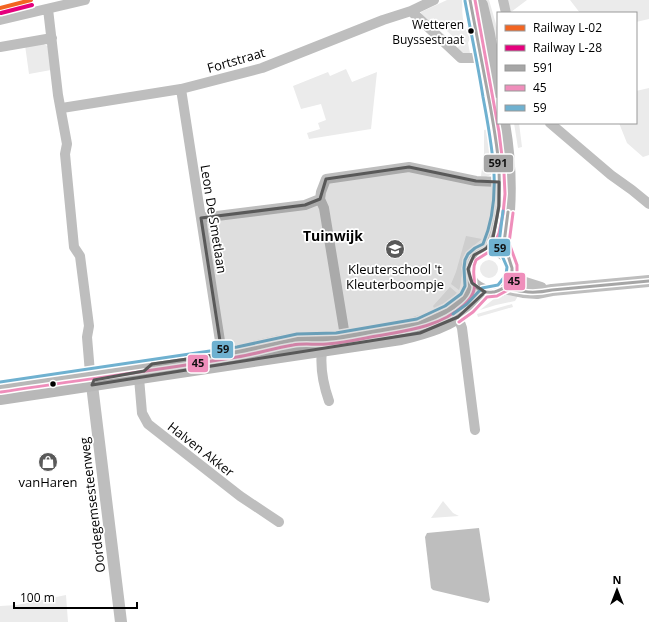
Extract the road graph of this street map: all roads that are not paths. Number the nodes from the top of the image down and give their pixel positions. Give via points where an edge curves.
1 (85, 0) edge
2 (434, 0) edge
3 (470, 0) edge
4 (480, 0) edge
5 (503, 0) edge
6 (48, 9) junction
7 (411, 11) junction
8 (506, 12) edge
9 (0, 20) edge
10 (52, 38) junction
11 (0, 47) edge
12 (490, 56) edge
13 (497, 87) edge
14 (181, 89) junction
15 (62, 108) junction
16 (503, 124) edge
17 (551, 124) edge
18 (499, 182) junction
19 (320, 199) junction
20 (649, 204) edge
21 (201, 218) junction
22 (487, 248) junction
23 (507, 256) junction
24 (470, 279) junction
25 (649, 281) edge
26 (508, 282) junction
27 (485, 292) junction
28 (458, 317) junction
29 (345, 336) junction
30 (281, 342) junction
31 (322, 350) junction
32 (222, 354) junction
33 (249, 361) junction
34 (70, 377) junction
35 (139, 378) junction
36 (91, 379) junction
37 (0, 387) edge
38 (16, 396) junction
39 (0, 398) edge
40 (329, 401) dead end
41 (475, 430) dead end
42 (279, 522) dead end
43 (121, 622) edge

1 - 6 street
2 - 7 street, Fortstraat
3 - 12 main road
4 - 12 main road
5 - 8 street
6 - 9 street
6 - 10 street, Oordegemsesteenweg
7 - 12 street via 461,58
7 - 14 street, Fortstraat via 262,68
10 - 11 street
10 - 15 street, Oordegemsesteenweg via 58,95
12 - 13 main road
12 - 18 main road
14 - 15 street, Fortstraat
14 - 21 street, Leon De Smetlaan
15 - 36 street, Oordegemsesteenweg via 74,247 80,256 89,326 86,337
16 - 23 main road via 509,173 504,242
17 - 20 street
18 - 19 street via 476,181 409,167 326,179
18 - 22 main road via 496,225
19 - 21 street via 305,205
19 - 29 street via 324,208
21 - 32 street, Leon De Smetlaan
22 - 23 main road via 494,248
22 - 24 main road via 474,255 470,262
23 - 26 main road via 512,266
24 - 27 main road via 477,288
24 - 29 main road via 468,294 452,308 432,319 404,327
25 - 26 street via 552,290 518,280
26 - 27 main road via 496,292
27 - 28 main road
28 - 31 main road via 443,325 401,338
28 - 41 street via 462,328
29 - 30 main road
30 - 32 main road
30 - 33 main road via 284,348 282,353 257,357
31 - 33 main road
31 - 40 street via 324,387
32 - 36 main road via 152,364 144,371
33 - 35 main road
34 - 36 main road
34 - 37 main road
34 - 38 main road via 63,383 21,391
35 - 36 main road
35 - 42 street, Halven Akker via 142,413 148,424 240,496
36 - 38 main road
36 - 43 street, Oordegemsesteenweg
38 - 39 main road

